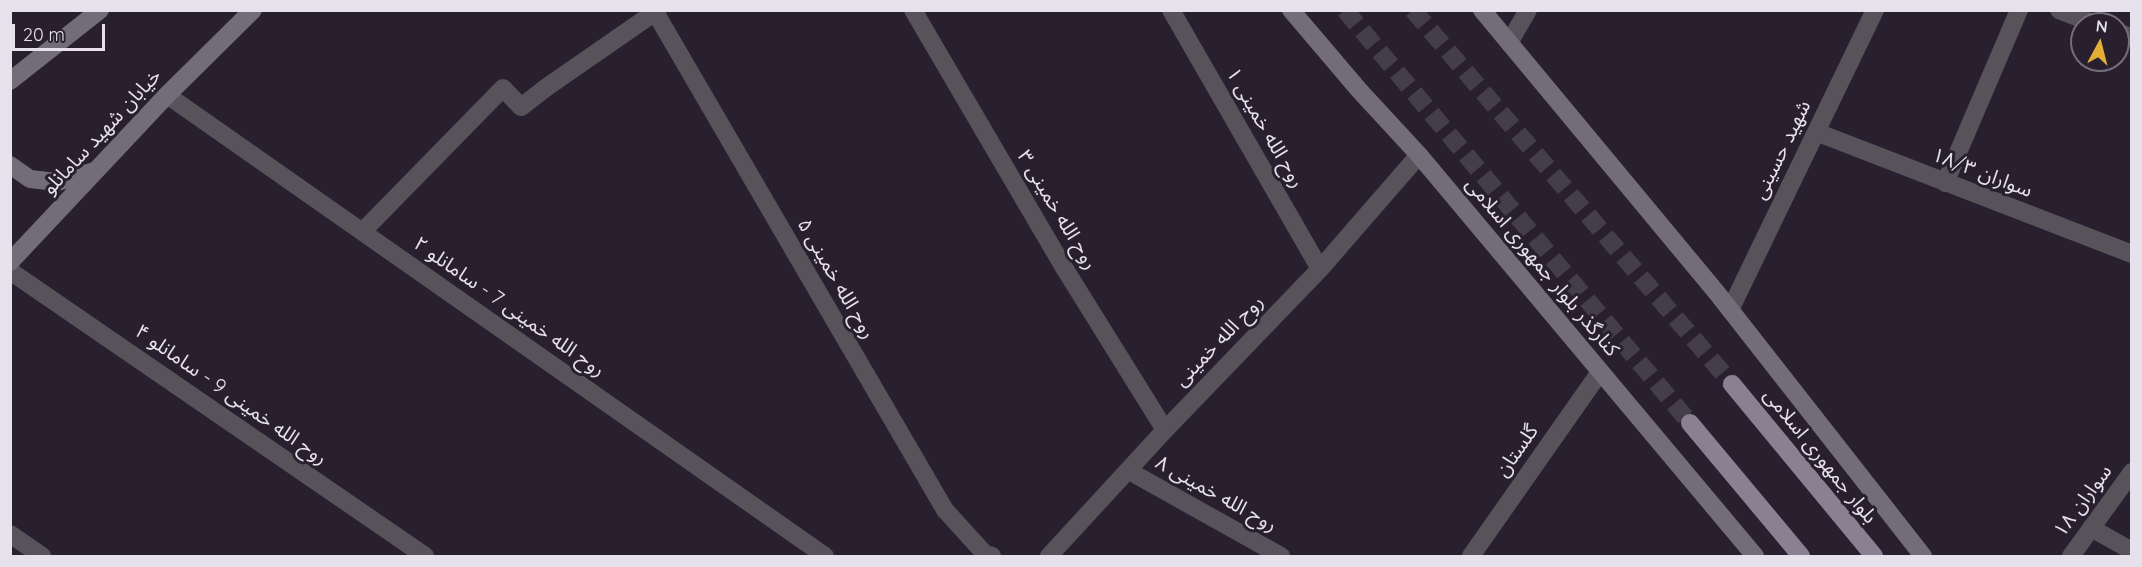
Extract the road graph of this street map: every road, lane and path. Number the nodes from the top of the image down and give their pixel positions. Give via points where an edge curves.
1 (100, 10) edge
2 (253, 10) edge
3 (913, 10) edge
4 (1171, 10) edge
5 (1291, 10) edge
6 (1482, 10) edge
7 (1528, 10) edge
8 (1875, 10) edge
9 (2019, 10) edge
10 (657, 11) edge
11 (1509, 43) junction
12 (10, 81) edge
13 (167, 95) junction
14 (1816, 132) junction
15 (1419, 155) junction
16 (10, 165) edge
17 (95, 171) junction
18 (1945, 183) junction
19 (363, 231) junction
20 (2132, 254) edge
21 (10, 262) edge
22 (1320, 269) junction
23 (10, 271) edge
24 (1730, 310) junction
25 (1600, 372) junction
26 (1732, 384) tunnel mouth
27 (1690, 423) tunnel mouth
28 (1165, 430) junction
29 (1129, 471) junction
30 (2132, 472) edge
31 (2091, 528) junction
32 (10, 534) edge
33 (2132, 551) edge
34 (42, 556) edge
35 (425, 556) edge
36 (825, 556) edge
37 (992, 556) edge
38 (1049, 556) edge
39 (1281, 556) edge
40 (1471, 556) edge
41 (1755, 556) edge
42 (1801, 556) edge
43 (1874, 556) edge
44 (1923, 556) edge
45 (2071, 556) edge

1 - 12 main road
2 - 13 main road, خیابان شهید سامانلو
3 - 28 street, روح الله خمینی ۳ via 1063,266
4 - 22 street, روح الله خمینی ۱
5 - 15 main road, کنارگذر بلوار جمهوری اسلامی
6 - 11 main road
7 - 11 street
8 - 14 street, شهید حسینی
9 - 18 street
10 - 19 street via 521,107 503,88
10 - 37 street, روح الله خمینی ۵ via 945,510 985,554
11 - 24 main road
13 - 17 main road, خیابان شهید سامانلو
13 - 19 street, روح الله خمینی 7 - سامانلو ۲
14 - 18 street, سواران ۱۸/۳
14 - 24 street, شهید حسینی
15 - 22 street, روح الله خمینی
15 - 25 main road, کنارگذر بلوار جمهوری اسلامی
16 - 17 main road via 30,179 57,182
17 - 21 main road, خیابان شهید سامانلو
18 - 20 street, سواران ۱۸/۳
19 - 36 street, روح الله خمینی 7 - سامانلو ۲
22 - 28 street, روح الله خمینی
23 - 35 street, روح الله خمینی 9 - سامانلو ۴
24 - 44 main road
25 - 40 street, گلستان
25 - 41 main road, کنارگذر بلوار جمهوری اسلامی
26 - 43 main road, بلوار جمهوری اسلامی
27 - 42 main road
28 - 29 street, روح الله خمینی
29 - 38 street, روح الله خمینی
29 - 39 street, روح الله خمینی ۸
30 - 31 street, سواران ۱۸
31 - 33 street
31 - 45 street, سواران ۱۸
32 - 34 street

